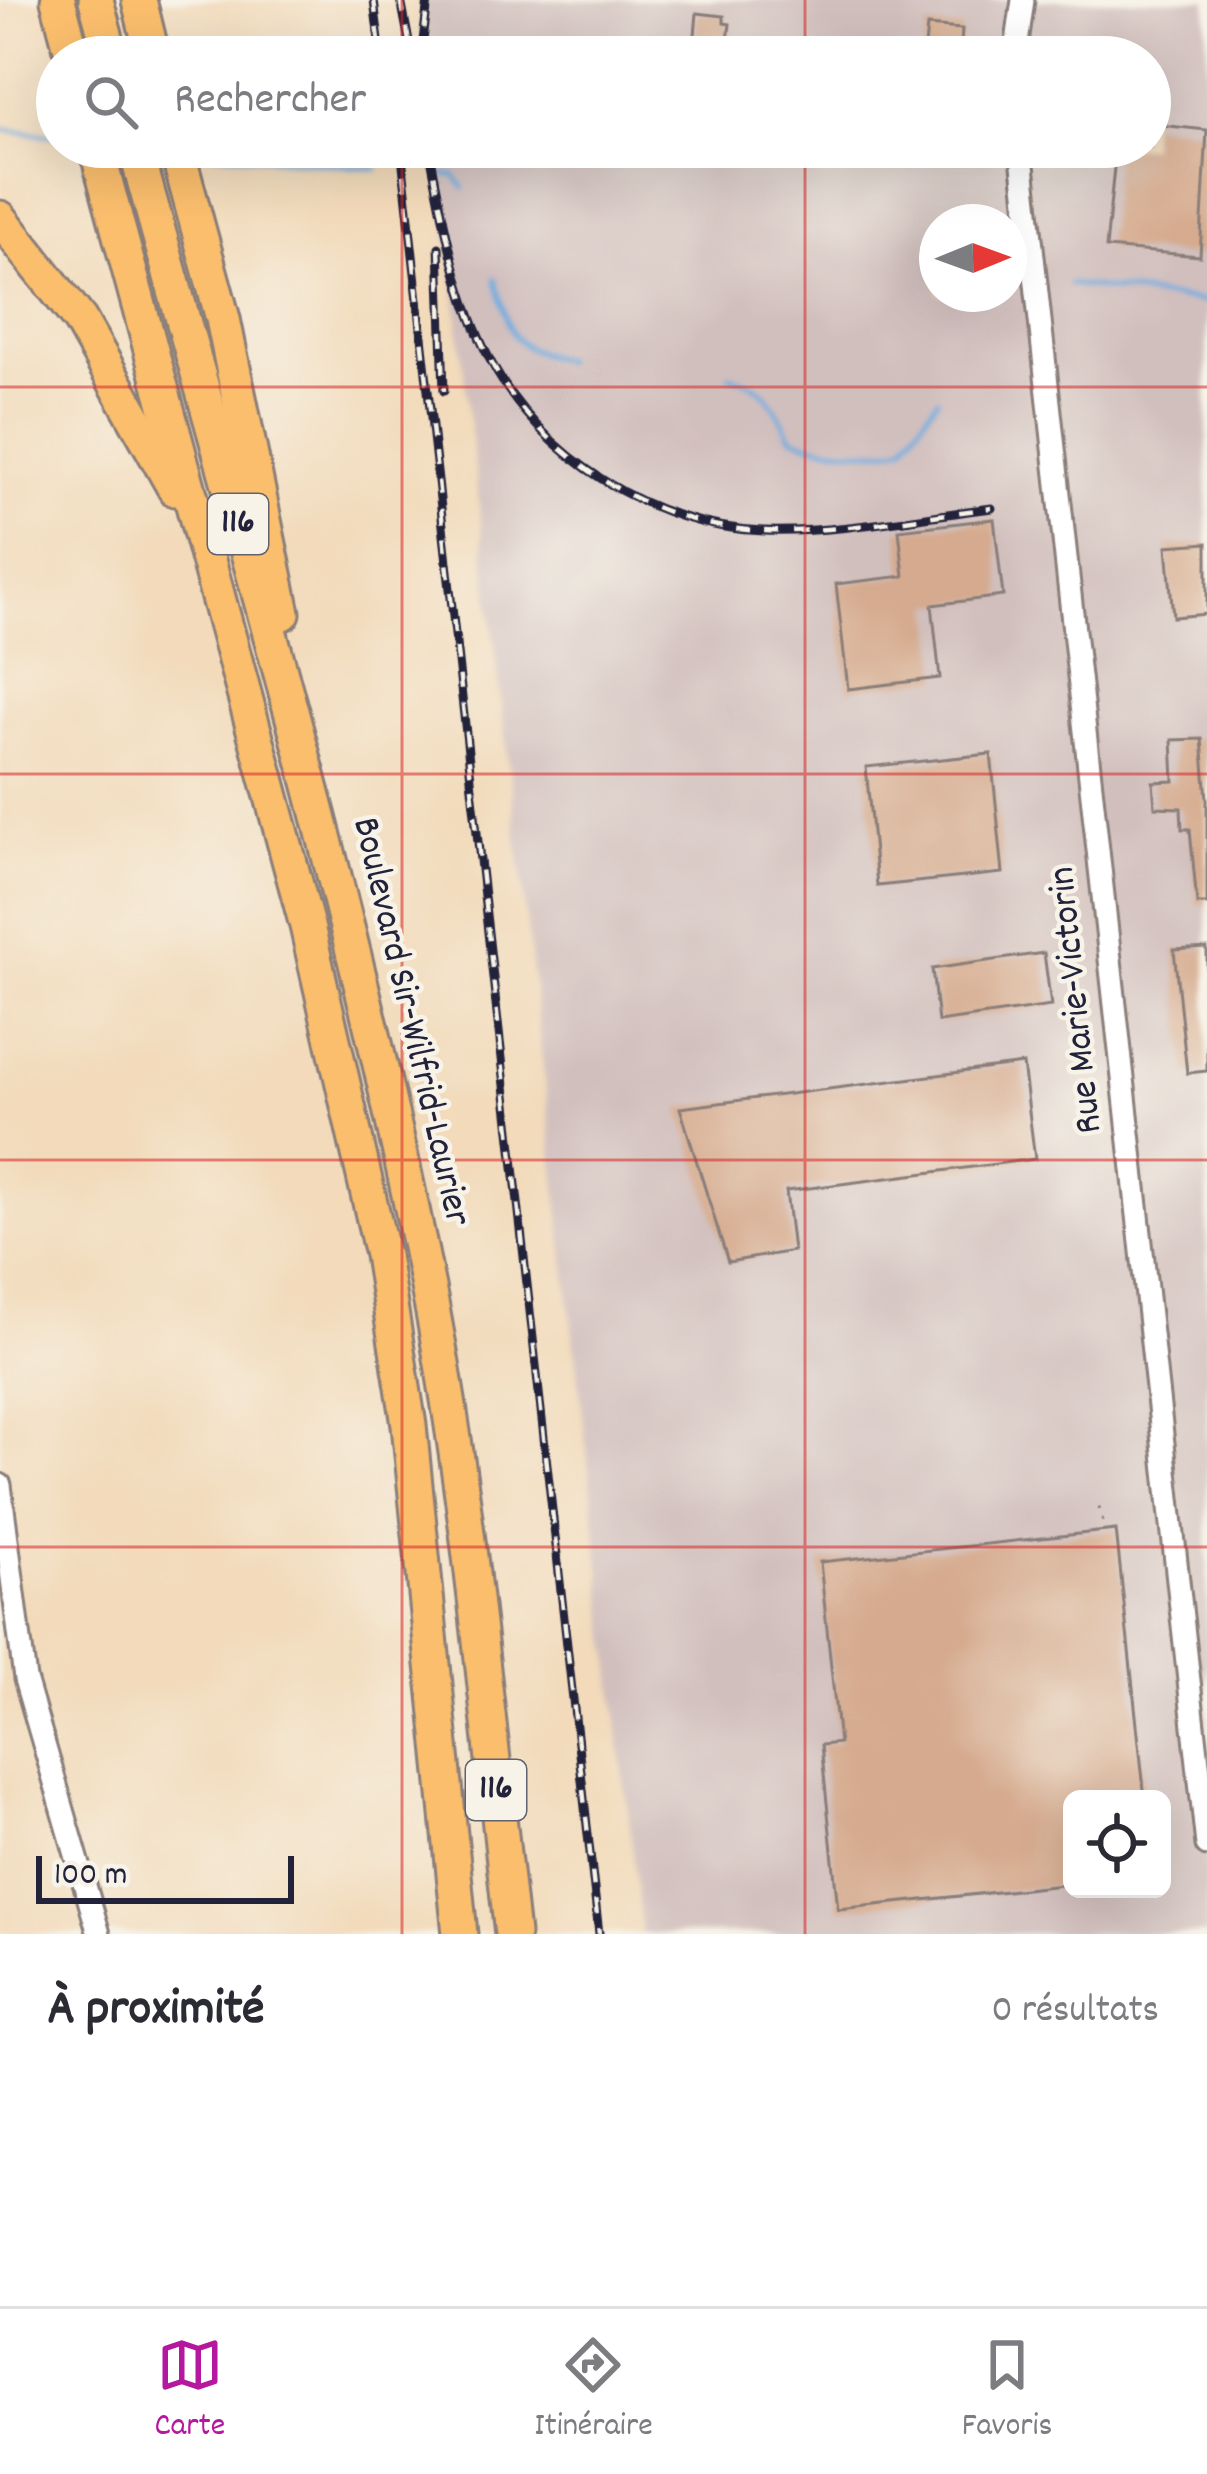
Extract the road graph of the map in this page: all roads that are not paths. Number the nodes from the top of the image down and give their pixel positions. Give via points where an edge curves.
1 (58, 0) edge
2 (96, 0) edge
3 (139, 0) edge
4 (1023, 0) edge
5 (67, 36) edge
6 (105, 36) edge
7 (147, 36) edge
8 (1018, 36) edge
9 (102, 168) edge
10 (141, 168) edge
11 (182, 168) edge
12 (1023, 168) edge
13 (0, 218) edge
14 (200, 532) junction
15 (340, 901) junction
16 (0, 1484) edge
17 (1207, 1846) edge
18 (99, 1934) edge
19 (460, 1934) edge
20 (512, 1934) edge

1 - 5 highway
2 - 6 highway
3 - 7 highway
4 - 8 street
9 - 14 highway, Boulevard Sir-Wilfrid-Laurier / 116
10 - 15 highway, Boulevard Sir-Wilfrid-Laurier / 116
11 - 15 highway via 226,333
12 - 17 street, Rue Marie-Victorin
13 - 14 highway via 97,346
14 - 19 highway, Boulevard Sir-Wilfrid-Laurier / 116 via 307,926 392,1304
15 - 20 highway, Boulevard Sir-Wilfrid-Laurier / 116 via 402,1158 447,1396
16 - 18 street via 25,1679

